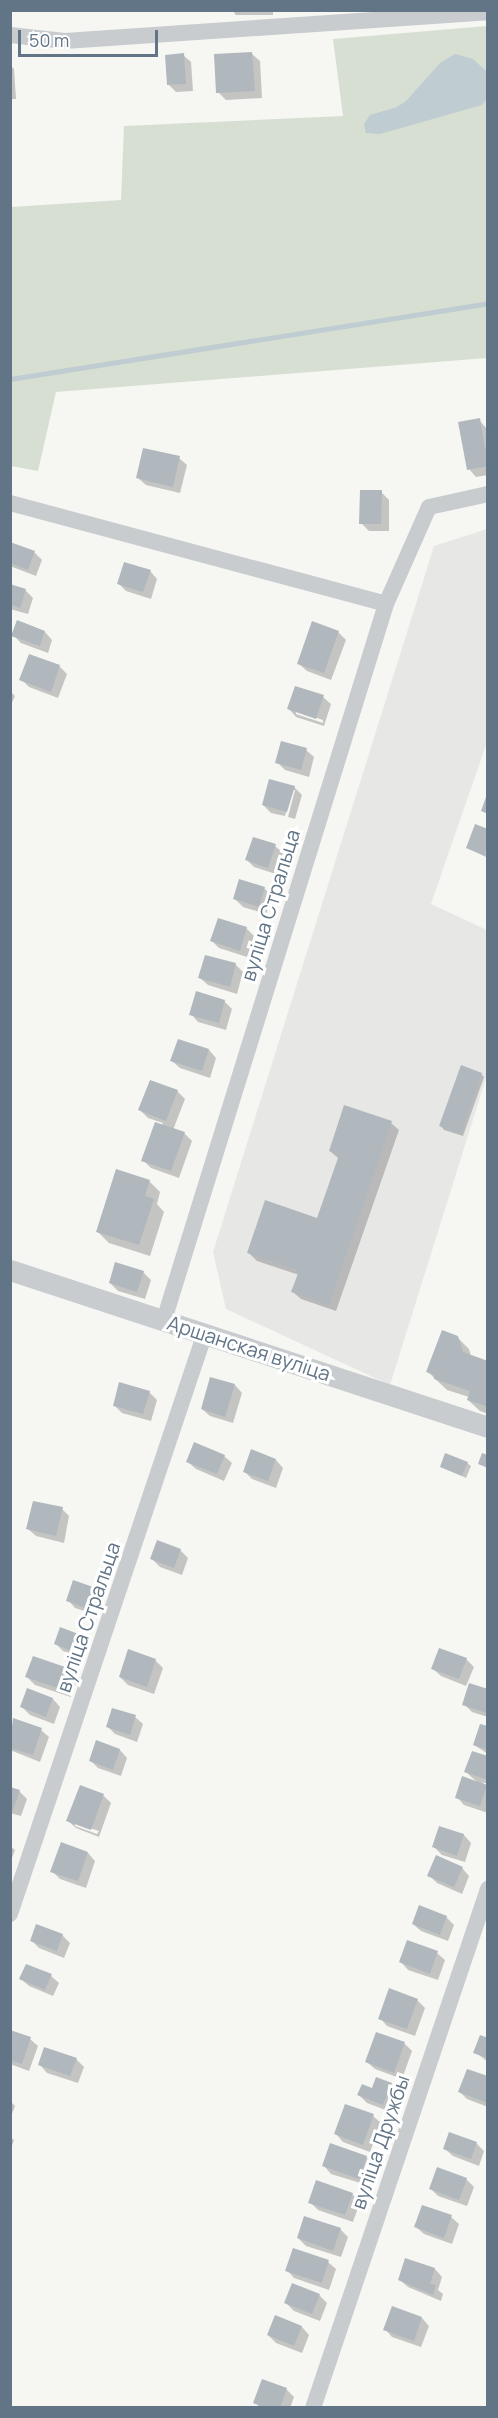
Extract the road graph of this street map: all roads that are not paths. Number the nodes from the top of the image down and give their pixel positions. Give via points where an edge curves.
1 (488, 12) edge
2 (10, 35) edge
3 (488, 494) edge
4 (10, 503) edge
5 (386, 604) junction
6 (10, 1270) edge
7 (164, 1320) junction
8 (205, 1333) junction
9 (488, 1427) edge
10 (488, 1889) edge
11 (10, 1914) edge
12 (313, 2408) edge

1 - 2 street via 65,41
3 - 5 street, вуліца Стральца via 429,507
4 - 5 street
5 - 7 street, вуліца Стральца
6 - 7 street, Аршанская вуліца
7 - 8 street, Аршанская вуліца
8 - 9 street, Аршанская вуліца
8 - 11 street, вуліца Стральца
10 - 12 street, вуліца Дружбы

